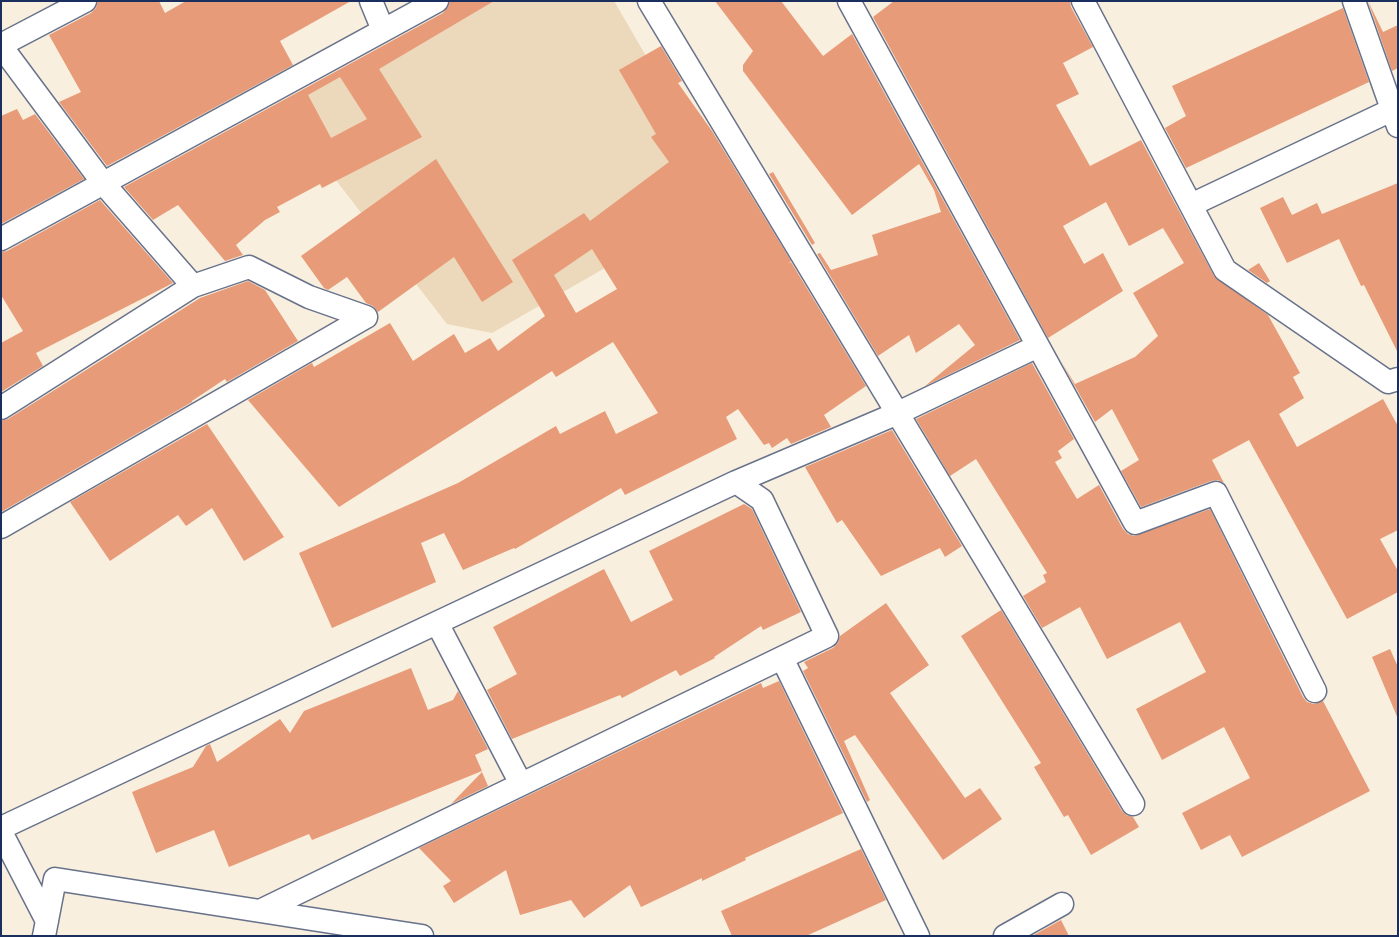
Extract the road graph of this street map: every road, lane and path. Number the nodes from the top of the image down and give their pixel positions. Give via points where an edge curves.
1 (85, 1) edge
2 (371, 1) edge
3 (437, 1) edge
4 (649, 1) edge
5 (849, 1) edge
6 (1083, 1) edge
7 (1354, 1) edge
8 (383, 30) junction
9 (1, 46) edge
10 (1396, 114) edge
11 (103, 183) junction
12 (1191, 205) junction
13 (1, 239) edge
14 (193, 286) junction
15 (1038, 346) junction
16 (1398, 379) edge
17 (1, 408) edge
18 (898, 413) junction
19 (736, 482) junction
20 (1, 527) edge
21 (437, 623) junction
22 (782, 658) junction
23 (1315, 690) dead end
24 (521, 784) junction
25 (1133, 804) dead end
26 (1, 830) edge
27 (1062, 904) dead end
28 (260, 911) junction
29 (46, 928) edge
30 (422, 936) edge
31 (918, 936) edge
32 (1005, 936) edge

1 - 9 street
2 - 8 street
3 - 8 street
4 - 18 street
5 - 15 street
6 - 12 street
7 - 10 street
8 - 11 street
9 - 11 street
10 - 12 street
11 - 13 street
11 - 14 street
12 - 16 street via 1225,270 1388,382
14 - 17 street
14 - 20 street via 249,268 309,297 366,317
15 - 18 street
15 - 23 street via 1135,523 1216,493
18 - 19 street
18 - 25 street
19 - 21 street
19 - 22 street via 762,500 827,636
21 - 24 street
21 - 26 street
22 - 24 street
22 - 31 street
24 - 28 street
26 - 29 street
27 - 32 street
28 - 29 street via 55,879
28 - 30 street

